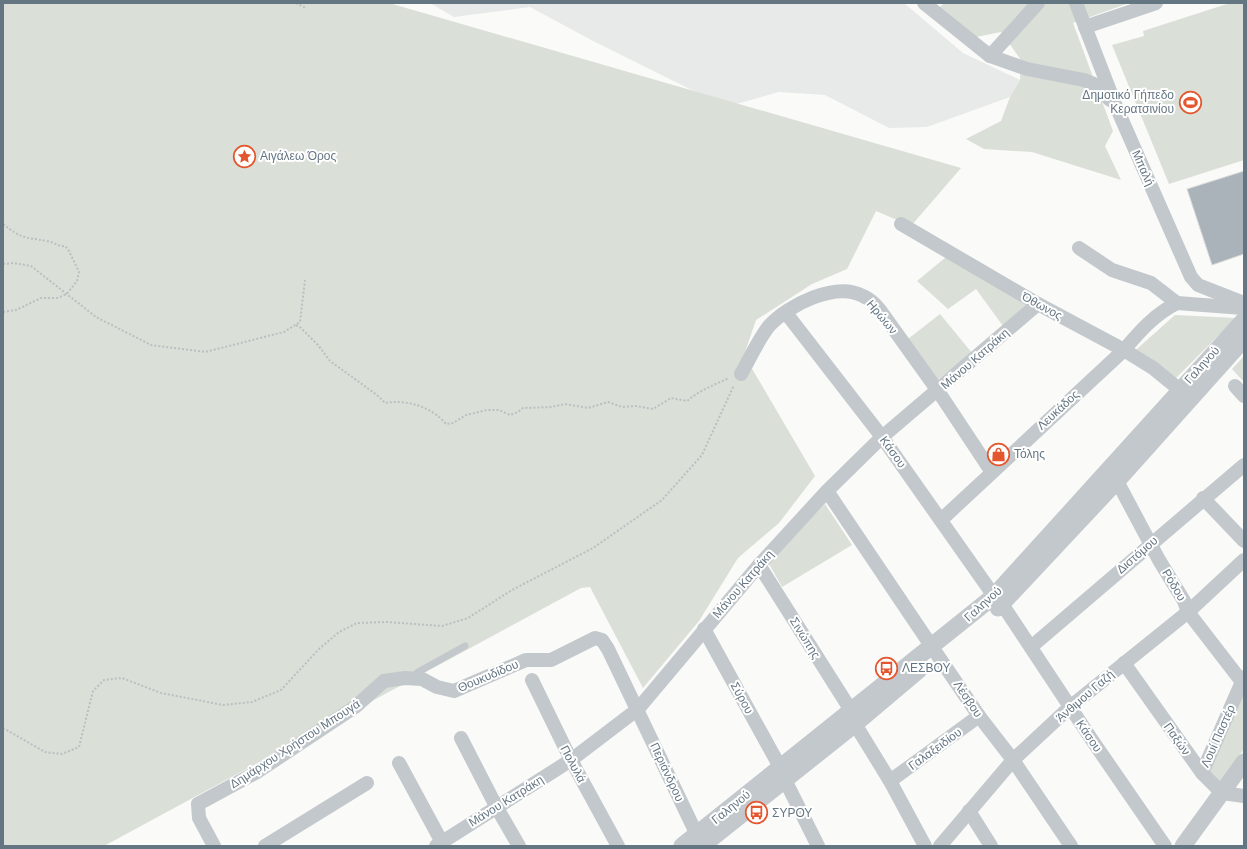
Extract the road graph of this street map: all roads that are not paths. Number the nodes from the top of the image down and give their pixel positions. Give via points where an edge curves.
1 (924, 3) edge
2 (1038, 3) edge
3 (1076, 3) edge
4 (1156, 3) edge
5 (1085, 27) junction
6 (990, 56) junction
7 (1115, 104) junction
8 (901, 224) dead end
9 (1079, 248) dead end
10 (1177, 303) junction
11 (1244, 303) edge
12 (1038, 304) junction
13 (1244, 308) edge
14 (786, 312) junction
15 (1244, 320) edge
16 (1244, 339) edge
17 (1124, 350) junction
18 (740, 375) road end
19 (1180, 390) junction
20 (938, 391) junction
21 (882, 437) junction
22 (1244, 465) edge
23 (991, 471) junction
24 (1117, 481) junction
25 (826, 491) junction
26 (1203, 498) junction
27 (941, 520) junction
28 (1244, 541) edge
29 (1150, 544) junction
30 (1244, 560) edge
31 (759, 565) junction
32 (998, 600) junction
33 (1188, 612) junction
34 (704, 629) junction
35 (465, 646) dead end
36 (1031, 647) junction
37 (935, 651) junction
38 (1124, 663) junction
39 (412, 678) junction
40 (1243, 679) edge
41 (532, 680) dead end
42 (1070, 707) junction
43 (638, 709) junction
44 (979, 716) junction
45 (854, 718) junction
46 (461, 738) dead end
47 (571, 760) junction
48 (1013, 760) junction
49 (1244, 762) edge
50 (399, 763) dead end
51 (782, 773) junction
52 (1202, 773) junction
53 (890, 782) junction
54 (367, 783) dead end
55 (1222, 793) junction
56 (1244, 796) edge
57 (497, 808) junction
58 (969, 811) junction
59 (699, 840) edge
60 (440, 845) edge
61 (214, 846) edge
62 (265, 846) edge
63 (520, 846) edge
64 (618, 846) edge
65 (682, 846) edge
66 (818, 846) edge
67 (925, 846) edge
68 (940, 846) edge
69 (991, 846) edge
70 (1071, 846) edge
71 (1165, 846) edge
72 (1183, 846) edge

1 - 6 street
2 - 6 street
3 - 5 street, Μπαλή
4 - 5 street
5 - 7 street, Μπαλή
6 - 7 street via 1027,69 1084,80 1096,85
7 - 11 street, Μπαλή via 1191,277 1203,287
8 - 12 street, Όθωνος
9 - 10 street via 1112,270 1151,283
10 - 13 street
10 - 17 street, Λευκάδος via 1162,311
12 - 17 street, Όθωνος
12 - 20 street, Μάνου Κατράκη
14 - 18 street, Ηρώων via 769,327
14 - 20 street, Ηρώων via 822,294 839,292 862,295 880,310
14 - 21 street, Κάσου
15 - 19 street, Γαληνού
16 - 24 street, Γαληνού
17 - 19 street, Όθωνος via 1153,368
17 - 23 street, Λευκάδος
19 - 32 street, Γαληνού
20 - 21 street, Μάνου Κατράκη
20 - 23 street, Ηρώων
21 - 25 street, Μάνου Κατράκη
21 - 27 street, Κάσου
22 - 26 street, Διστόμου
23 - 27 street, Λευκάδος
24 - 29 street, Ρόδου
24 - 32 street, Γαληνού
25 - 31 street, Μάνου Κατράκη
25 - 37 street, Λέσβου
26 - 28 street
26 - 29 street, Διστόμου
27 - 32 street, Κάσου
29 - 33 street, Ρόδου
29 - 36 street, Διστόμου
30 - 33 street, Άνθιμου Γαζή
31 - 34 street, Μάνου Κατράκη
31 - 45 street, Σινώπης
32 - 36 street, Κάσου
32 - 37 street, Γαληνού
33 - 38 street, Άνθιμου Γαζή
33 - 40 street, Ρόδου
34 - 43 street, Μάνου Κατράκη
34 - 51 street, Σύρου
35 - 39 lane via 418,672
36 - 42 street, Κάσου
37 - 44 street, Λέσβου
37 - 45 street, Γαληνού via 892,677
38 - 42 street, Άνθιμου Γαζή
38 - 52 street, Παξών
39 - 43 street, Θουκυδίδου via 422,679 437,687 454,691 526,660 551,660 595,638 602,640 608,649
39 - 61 street, Δημάρχου Χρήστου Μπουγά via 384,681 355,707 257,772 198,804 199,818
40 - 52 street, Λουί Παστέρ
41 - 47 street, Πολυλά
42 - 48 street, Άνθιμου Γαζή
42 - 71 street, Κάσου
43 - 47 street, Μάνου Κατράκη
43 - 59 street, Περιάνδρου
44 - 48 street, Λέσβου
44 - 53 street, Γαλαξειδίου
45 - 51 street, Γαληνού
45 - 53 street, Σινώπης
46 - 57 street
47 - 57 street, Μάνου Κατράκη
47 - 64 street, Πολυλά
48 - 58 street, Άνθιμου Γαζή
48 - 70 street, Λέσβου
49 - 55 street
50 - 60 street
51 - 59 street, Γαληνού
51 - 66 street, Σύρου
52 - 55 street, Παξών
53 - 67 street, Σινώπης
54 - 62 street
55 - 56 street
55 - 72 street
57 - 60 street, Μάνου Κατράκη
57 - 63 street
58 - 68 street, Άνθιμου Γαζή
58 - 69 street
59 - 65 street, Γαληνού

